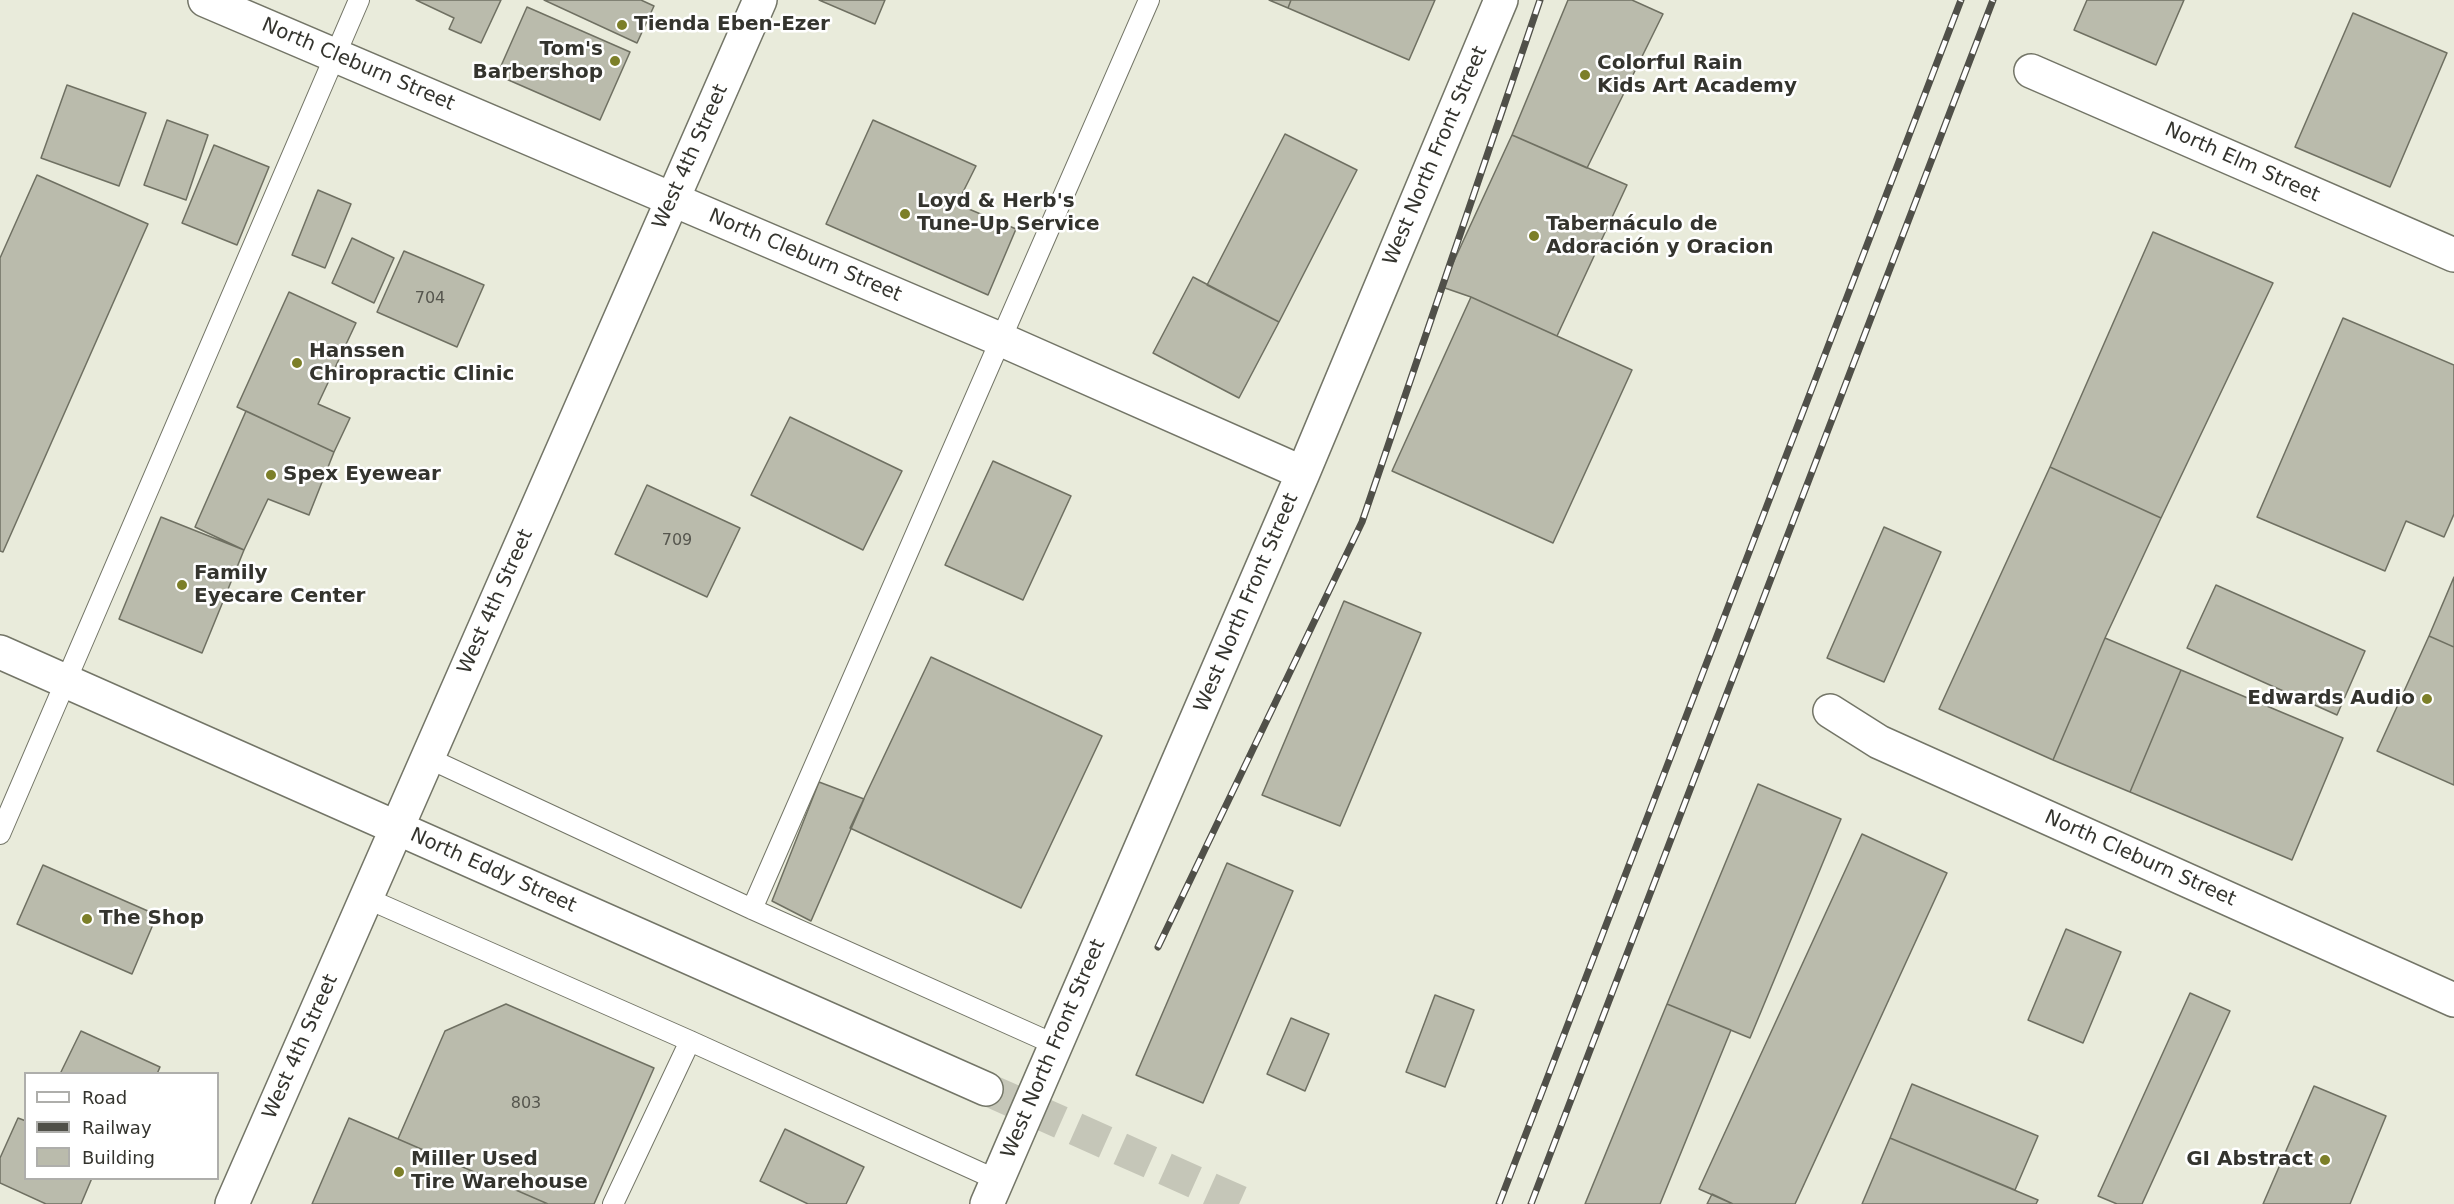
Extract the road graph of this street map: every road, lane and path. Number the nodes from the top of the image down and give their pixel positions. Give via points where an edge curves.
1 (205, 0) edge
2 (359, 0) edge
3 (760, 0) edge
4 (1149, 0) edge
5 (1501, 0) edge
6 (335, 56) junction
7 (2031, 71) dead end
8 (673, 200) junction
9 (2454, 255) edge
10 (1002, 340) junction
11 (1303, 473) junction
12 (0, 652) edge
13 (65, 681) junction
14 (1830, 711) dead end
15 (428, 759) junction
16 (397, 828) junction
17 (0, 834) edge
18 (366, 898) junction
19 (752, 909) junction
20 (2454, 1000) edge
21 (690, 1041) junction
22 (1056, 1045) junction
23 (986, 1089) tunnel mouth
24 (992, 1192) edge
25 (232, 1204) edge
26 (613, 1204) edge

1 - 6 street, North Cleburn Street
2 - 6 lane
3 - 8 street, West 4th Street
4 - 10 lane
5 - 11 street, West North Front Street
6 - 8 street, North Cleburn Street
6 - 13 lane
7 - 9 street, North Elm Street
8 - 10 street, North Cleburn Street
8 - 15 street, West 4th Street
10 - 11 street, North Cleburn Street
10 - 19 lane
11 - 22 street, West North Front Street
12 - 13 street, North Eddy Street
13 - 16 street, North Eddy Street
13 - 17 lane
14 - 20 street, North Cleburn Street via 1879,742
15 - 16 street, West 4th Street
15 - 19 lane
16 - 18 street, West 4th Street
16 - 23 street, North Eddy Street
18 - 21 lane
18 - 25 street, West 4th Street
19 - 22 lane
21 - 24 lane
21 - 26 lane
22 - 24 street, West North Front Street

